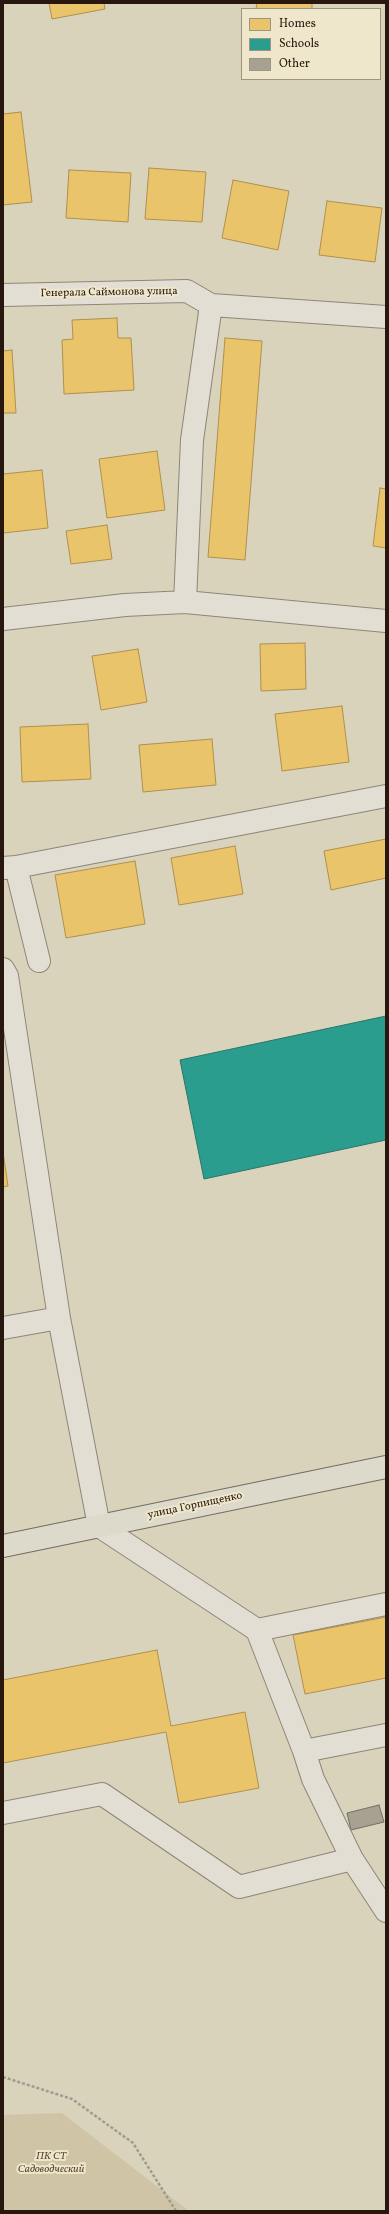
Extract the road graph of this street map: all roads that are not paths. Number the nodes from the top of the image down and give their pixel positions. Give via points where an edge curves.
1 (3, 295) edge
2 (211, 305) junction
3 (386, 317) edge
4 (185, 602) junction
5 (3, 619) edge
6 (386, 621) edge
7 (386, 796) edge
8 (9, 868) edge
9 (39, 961) dead end
10 (3, 969) edge
11 (59, 1318) junction
12 (3, 1328) edge
13 (386, 1467) edge
14 (99, 1526) junction
15 (3, 1546) edge
16 (386, 1604) edge
17 (257, 1630) junction
18 (386, 1734) edge
19 (304, 1751) junction
20 (3, 1813) edge
21 (352, 1858) junction
22 (386, 1911) edge

1 - 2 street, Генерала Саймонова улица via 187,290
2 - 3 street
2 - 4 street via 192,440
4 - 5 street via 125,605
4 - 6 street
7 - 8 street
8 - 9 street
10 - 11 street
11 - 12 street
11 - 14 street
13 - 14 main road, улица Горпищенко
14 - 15 main road, улица Горпищенко
14 - 17 street
16 - 17 street
17 - 19 street
18 - 19 street
19 - 21 street via 313,1779
20 - 21 street via 102,1794 239,1888
21 - 22 street

